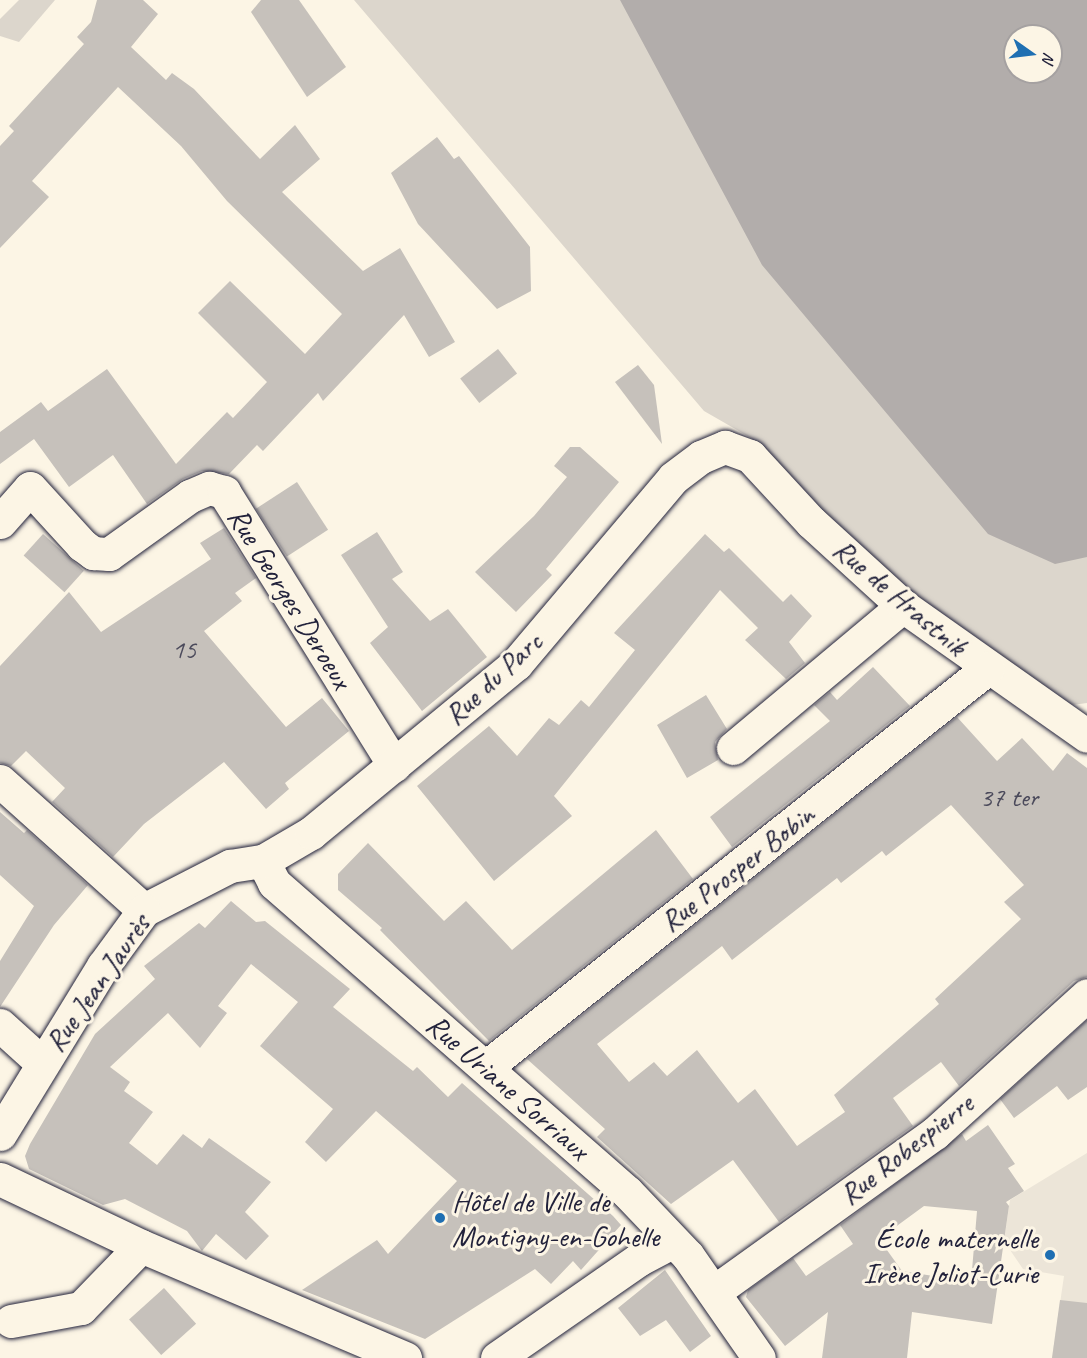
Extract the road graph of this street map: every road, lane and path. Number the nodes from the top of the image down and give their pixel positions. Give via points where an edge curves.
1 (725, 447) joint
2 (0, 522) edge
3 (903, 606) junction
4 (988, 668) junction
5 (1087, 736) edge
6 (733, 748) dead end
7 (394, 765) junction
8 (0, 781) edge
9 (263, 861) junction
10 (144, 910) junction
11 (1087, 995) edge
12 (0, 1025) edge
13 (42, 1062) junction
14 (486, 1067) junction
15 (0, 1134) edge
16 (0, 1179) edge
17 (672, 1242) junction
18 (141, 1246) junction
19 (715, 1291) junction
20 (11, 1321) dead end
21 (405, 1358) edge
22 (497, 1358) edge
23 (759, 1358) edge

1 - 3 street, Rue de Hrastnik via 750,456 811,522
1 - 7 street, Rue du Parc via 701,456 673,478 516,664
2 - 7 street, Rue Georges Deroeux via 30,488 82,545 93,553 109,554 190,496 209,488 224,492
3 - 4 street, Rue de Hrastnik
3 - 6 street
4 - 5 street, Rue de Hrastnik
4 - 14 street, Rue Prosper Bobin
7 - 9 street, Rue du Parc via 311,834
8 - 10 street
9 - 10 street, Rue Jean Jaurès via 230,866
9 - 14 street, Rue Uriane Sorriaux via 274,884
10 - 13 street, Rue Jean Jaurès
11 - 19 street, Rue Robespierre via 935,1133
12 - 13 street
13 - 15 street, Rue Jean Jaurès
14 - 17 street, Rue Uriane Sorriaux via 627,1192
16 - 18 street
17 - 19 street, Rue Uriane Sorriaux
17 - 22 street via 638,1260
18 - 20 street via 81,1308
18 - 21 street
19 - 23 street, Rue Uriane Sorriaux

